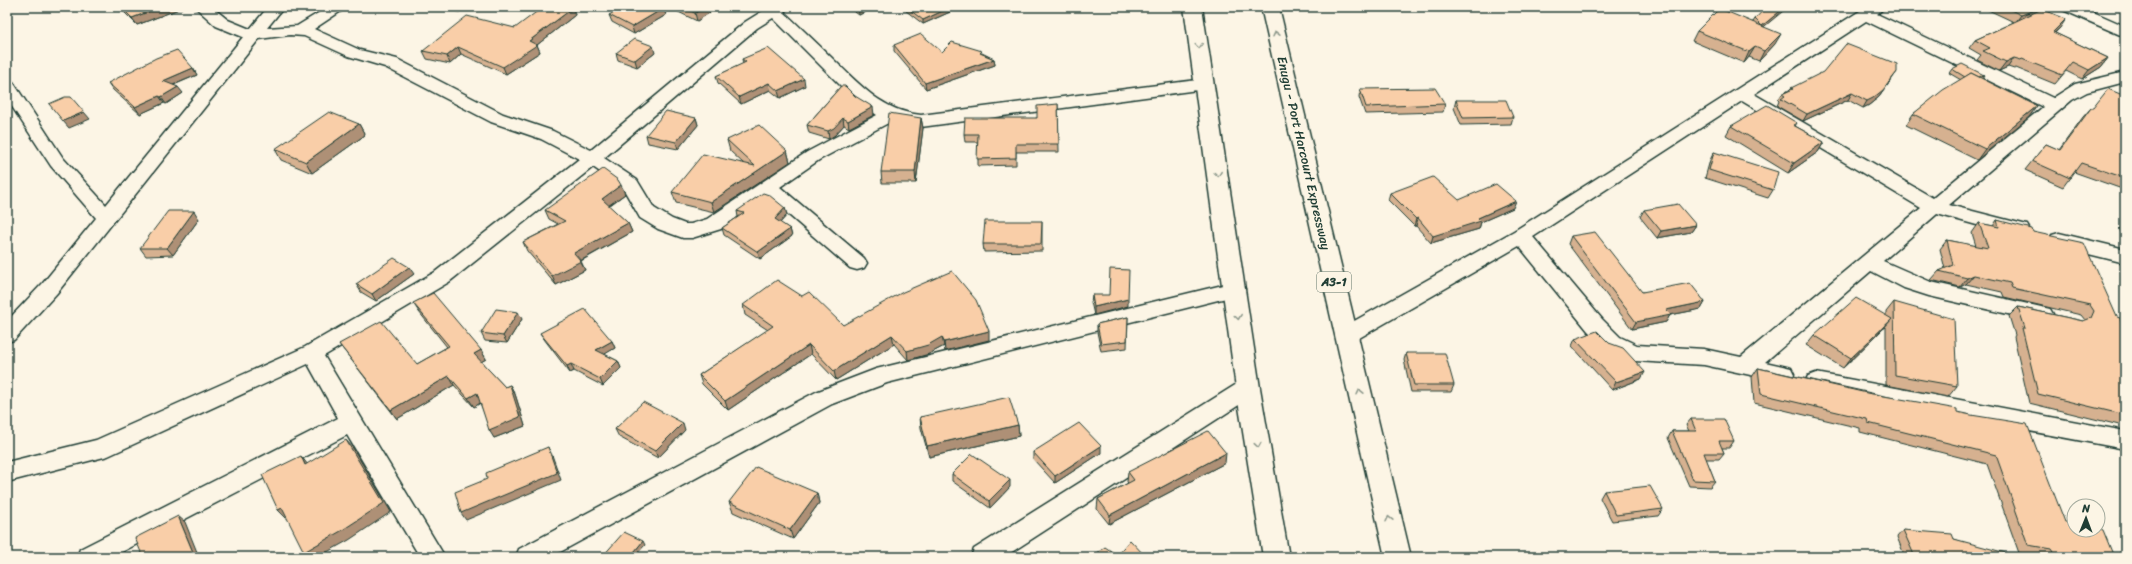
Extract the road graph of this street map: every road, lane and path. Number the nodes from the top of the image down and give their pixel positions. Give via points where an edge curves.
1 (203, 7) edge
2 (276, 7) edge
3 (339, 7) edge
4 (1193, 7) edge
5 (1270, 7) edge
6 (2069, 7) edge
7 (777, 9) edge
8 (1869, 10) edge
9 (300, 31) junction
10 (2125, 32) edge
11 (254, 35) junction
12 (2125, 77) edge
13 (1204, 84) junction
14 (7, 86) edge
15 (1742, 94) junction
16 (2055, 106) junction
17 (890, 115) junction
18 (592, 158) junction
19 (768, 187) junction
20 (1934, 207) junction
21 (106, 217) junction
22 (1521, 236) junction
23 (2125, 256) edge
24 (1869, 262) junction
25 (857, 263) dead end
26 (1235, 289) junction
27 (2059, 318) edge
28 (7, 334) edge
29 (1347, 335) junction
30 (312, 353) junction
31 (1745, 366) junction
32 (1248, 388) junction
33 (351, 422) junction
34 (2125, 440) edge
35 (7, 472) edge
36 (89, 557) edge
37 (433, 557) edge
38 (528, 557) edge
39 (983, 557) edge
40 (1276, 557) edge
41 (1398, 557) edge

1 - 11 street via 222,23
2 - 11 street
3 - 9 street
4 -> 13 highway
29 -> 5 highway, Enugu - Port Harcourt Expressway / A3-1
6 - 10 street
7 - 17 street via 863,98
7 - 18 street via 752,26
8 - 15 street
8 - 16 street
9 - 11 street
9 - 18 street via 354,53 391,63 497,118 548,135
11 - 21 street
12 - 16 street via 2081,88
13 - 17 street via 921,121 904,120
13 -> 26 highway
14 - 21 street via 57,162
15 - 20 street
15 - 22 street
16 - 20 street
17 - 19 street via 814,156
18 - 19 street via 630,184 647,213 664,224 683,231 698,230 714,224
18 - 30 street via 442,277
19 - 25 street
20 - 23 street
20 - 24 street
21 - 28 street via 50,288
22 - 29 street
22 - 31 street via 1613,343 1635,353 1704,357
24 - 27 street via 1911,283 1930,289
24 - 31 street
26 -> 32 highway
26 - 38 street via 884,375 818,402
41 -> 29 highway, Enugu - Port Harcourt Expressway / A3-1
30 - 33 street
30 - 35 street via 100,449
31 - 34 street via 1860,391
32 - 39 street
32 -> 40 highway
33 - 36 street
33 - 37 street

